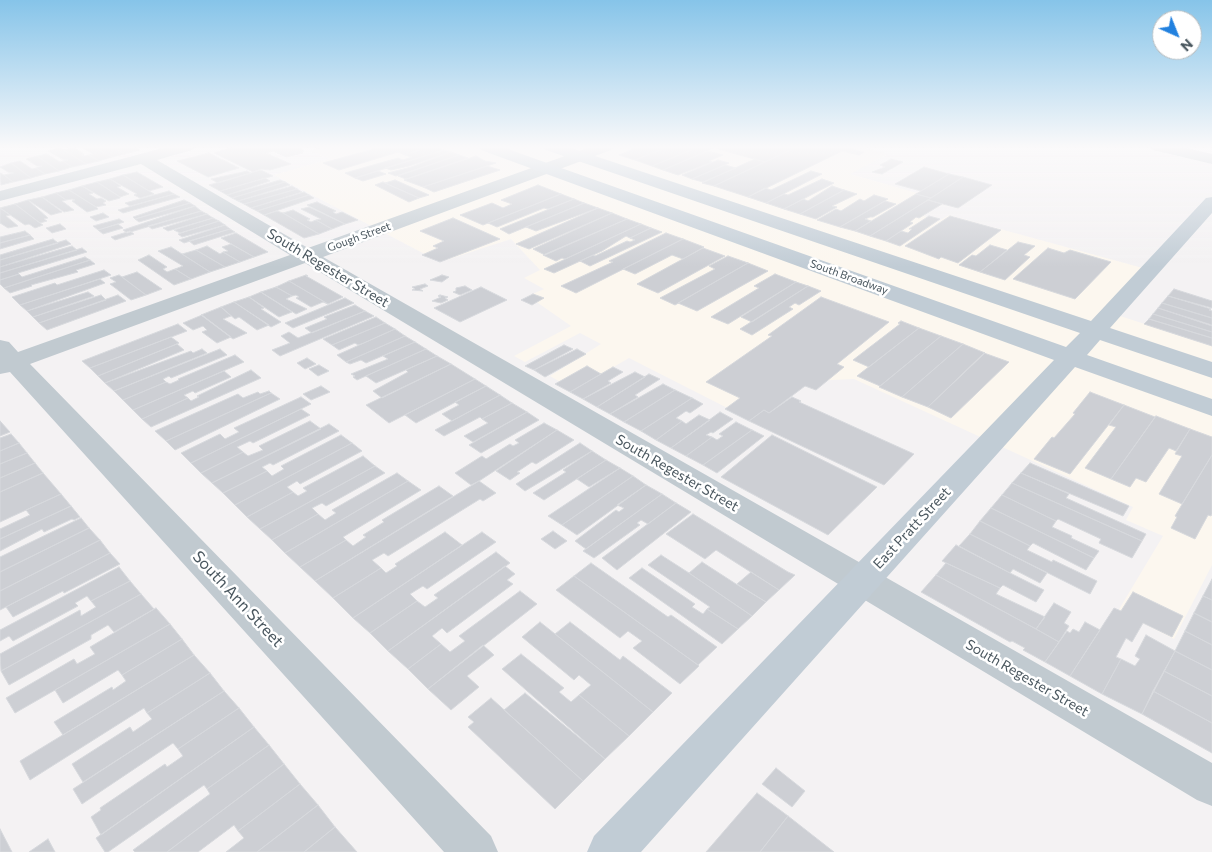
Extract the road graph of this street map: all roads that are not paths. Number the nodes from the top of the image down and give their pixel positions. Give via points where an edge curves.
1 (35, 187) edge
2 (192, 187) edge
3 (498, 187) edge
4 (596, 187) edge
5 (668, 187) edge
6 (0, 196) edge
7 (1212, 202) edge
8 (306, 256) junction
9 (1095, 331) junction
10 (1070, 357) junction
11 (5, 359) edge
12 (1212, 370) edge
13 (1212, 408) edge
14 (862, 582) junction
15 (1212, 786) edge
16 (475, 852) edge
17 (610, 852) edge

1 - 6 street
2 - 8 street, South Regester Street
3 - 8 street, Gough Street
4 - 10 main road, South Broadway
5 - 9 main road, South Broadway
7 - 9 main road, East Pratt Street
8 - 11 street, Gough Street
8 - 14 street, South Regester Street
9 - 10 main road, East Pratt Street
9 - 12 main road, South Broadway
10 - 13 main road, South Broadway
10 - 14 main road, East Pratt Street
11 - 16 street, South Ann Street
14 - 15 street, South Regester Street
14 - 17 main road, East Pratt Street

